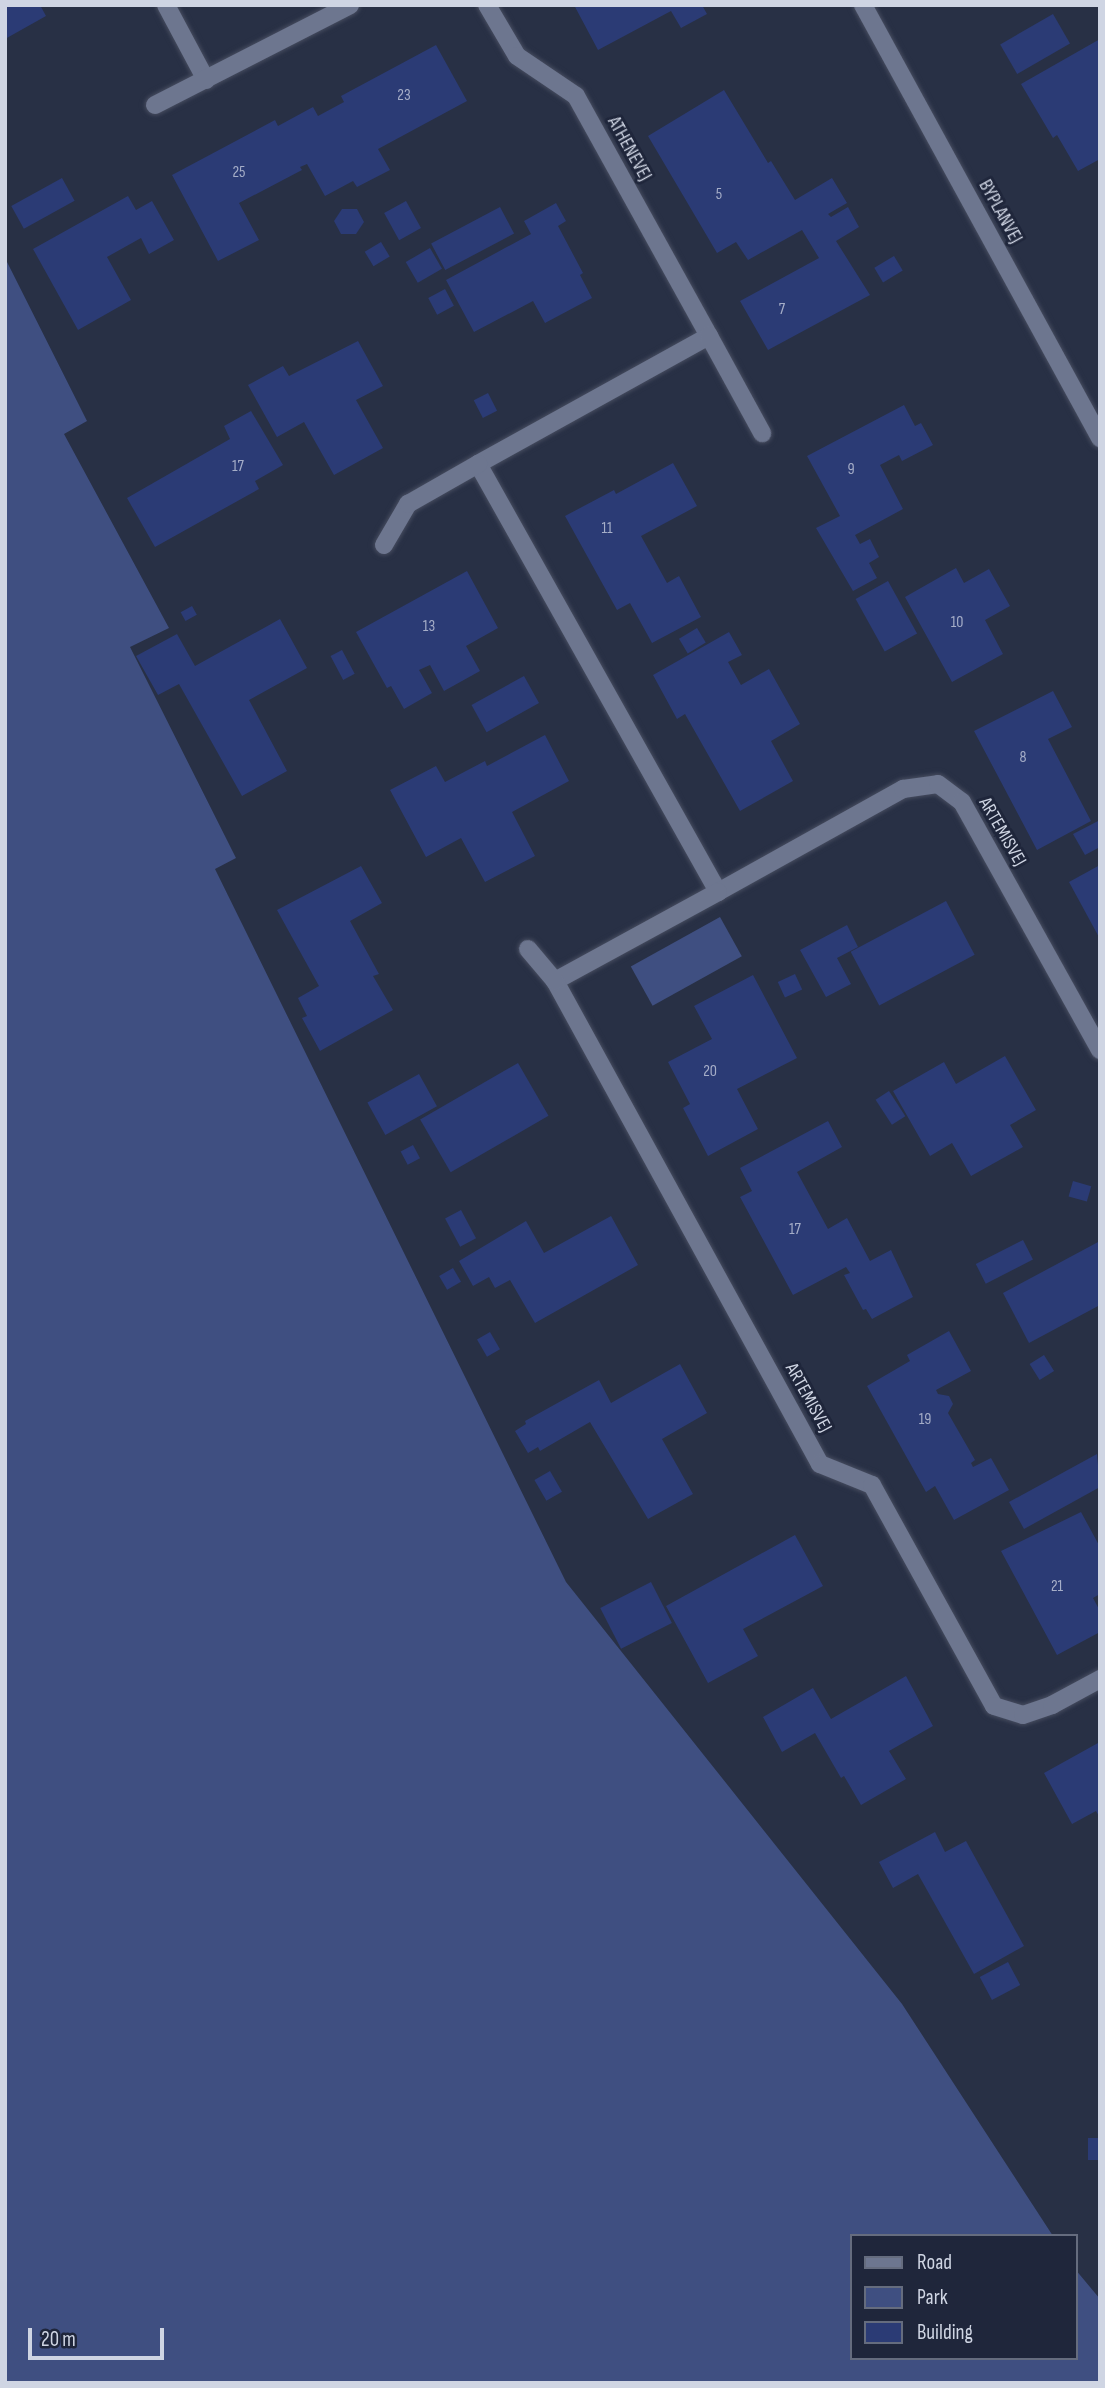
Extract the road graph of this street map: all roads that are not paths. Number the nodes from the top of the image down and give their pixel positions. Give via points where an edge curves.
1 (166, 5) edge
2 (349, 5) edge
3 (487, 5) edge
4 (863, 5) edge
5 (206, 80) junction
6 (155, 106) dead end
7 (709, 336) junction
8 (762, 433) dead end
9 (1100, 438) edge
10 (478, 464) junction
11 (384, 545) dead end
12 (718, 892) junction
13 (527, 949) dead end
14 (555, 981) junction
15 (1100, 1050) edge
16 (1100, 1679) edge

1 - 5 street
2 - 5 street
3 - 7 street, ATHENEVEJ via 517,56 576,96
4 - 9 street, BYPLANVEJ
5 - 6 street
7 - 8 street, ATHENEVEJ
7 - 10 street
10 - 11 street via 408,504
10 - 12 street
12 - 14 street, ARTEMISVEJ
12 - 15 street, ARTEMISVEJ via 903,789 938,784 962,802
13 - 14 street, ARTEMISVEJ
14 - 16 street, ARTEMISVEJ via 820,1464 872,1485 994,1706 1023,1715

